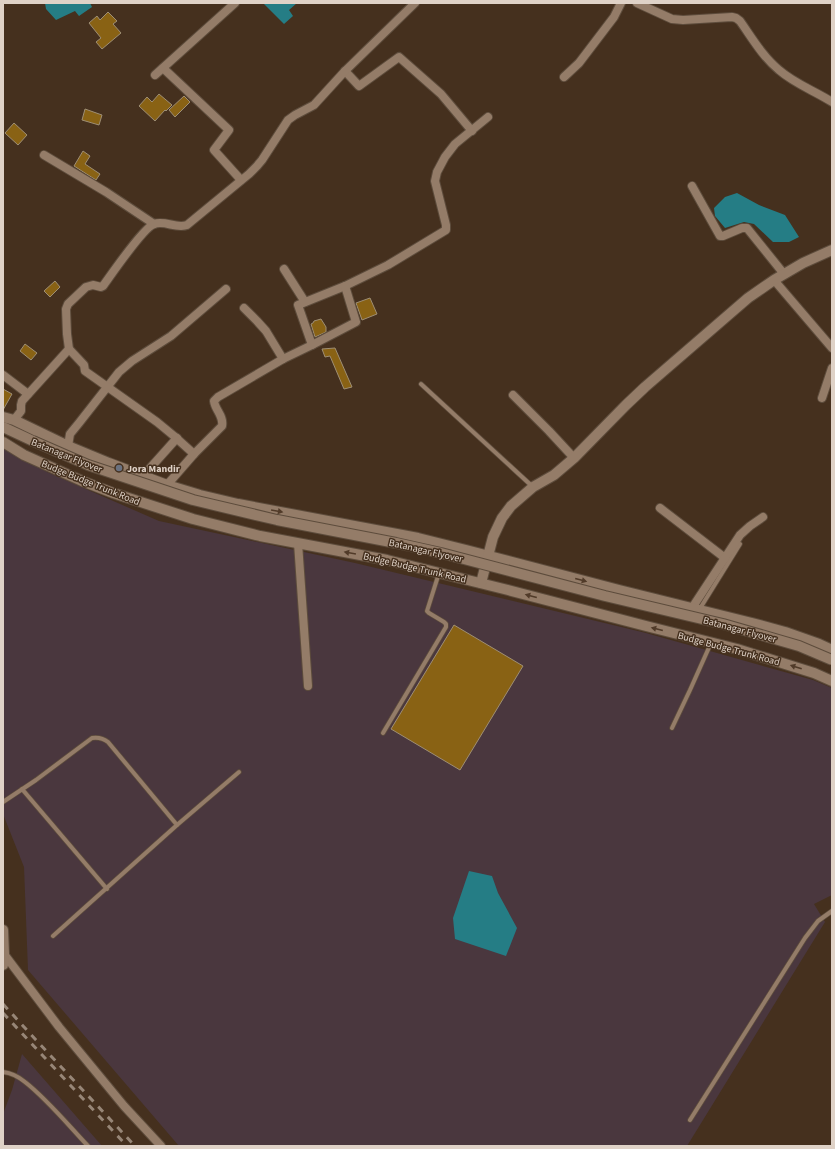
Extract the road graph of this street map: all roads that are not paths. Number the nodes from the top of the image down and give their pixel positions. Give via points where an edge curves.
1 (235, 3) edge
2 (415, 3) edge
3 (621, 3) edge
4 (637, 3) edge
5 (163, 68) junction
6 (345, 71) junction
7 (155, 75) dead end
8 (564, 77) dead end
9 (832, 102) edge
10 (488, 117) dead end
11 (472, 131) junction
12 (44, 155) dead end
13 (241, 180) junction
14 (692, 186) dead end
15 (154, 224) junction
16 (832, 250) edge
17 (284, 269) dead end
18 (784, 274) junction
19 (774, 280) junction
20 (345, 286) junction
21 (226, 289) dead end
22 (305, 302) junction
23 (244, 308) dead end
24 (312, 345) junction
25 (832, 348) edge
26 (69, 350) junction
27 (283, 359) junction
28 (832, 368) edge
29 (3, 375) edge
30 (421, 384) dead end
31 (107, 388) junction
32 (28, 394) junction
33 (513, 395) dead end
34 (822, 398) dead end
35 (3, 417) edge
36 (14, 420) junction
37 (3, 422) edge
38 (3, 427) edge
39 (21, 436) junction
40 (177, 438) junction
41 (3, 442) edge
42 (68, 446) junction
43 (194, 454) junction
44 (574, 458) junction
45 (143, 476) junction
46 (167, 484) junction
47 (533, 487) junction
48 (660, 508) dead end
49 (763, 517) dead end
50 (298, 543) junction
51 (740, 544) dead end
52 (488, 555) junction
53 (725, 558) junction
54 (439, 572) junction
55 (480, 583) junction
56 (696, 609) junction
57 (711, 642) junction
58 (832, 650) edge
59 (832, 660) edge
60 (832, 681) edge
61 (308, 686) dead end
62 (672, 728) dead end
63 (382, 734) dead end
64 (239, 772) dead end
65 (22, 789) junction
66 (3, 802) edge
67 (177, 824) junction
68 (107, 889) junction
69 (832, 911) edge
70 (3, 930) edge
71 (53, 936) dead end
72 (4, 954) edge
73 (3, 965) edge
74 (3, 1072) edge
75 (690, 1120) dead end
76 (88, 1146) edge
77 (161, 1146) edge

1 - 5 street
2 - 6 street
3 - 8 street via 614,17 579,63
4 - 9 street via 672,20 736,18 780,71
5 - 7 street
5 - 13 street via 229,130 214,150
6 - 11 street via 359,86 399,57 441,94
6 - 13 street via 314,105 288,120 262,160
10 - 11 street
11 - 20 street via 456,144 437,172 435,181 446,230 397,260
12 - 15 street
13 - 15 street via 187,225 182,227
14 - 18 street via 720,236 747,228
15 - 26 street via 137,241 103,286 86,287 68,304 66,315
16 - 18 street
17 - 22 street
18 - 19 street
19 - 25 street
19 - 44 street via 748,298 645,387
20 - 22 street
20 - 24 street via 356,322
21 - 31 street via 171,336 126,366
22 - 24 street via 298,305
23 - 27 street via 266,331
24 - 27 street
26 - 31 street via 82,363 86,373
26 - 32 street
27 - 43 street via 215,399 214,405 222,418 222,426
28 - 34 street
29 - 32 street
30 - 47 lane
31 - 40 street
31 - 42 street via 70,434
32 - 36 street via 21,402 21,411
33 - 44 street
35 - 36 street
36 - 42 street
37 - 39 street
38 - 39 street
39 - 59 street, Batanagar Flyover, bridge via 88,465 193,500 277,520 441,553 723,624 799,646
40 - 43 street
40 - 45 street
41 - 50 street, Budge Budge Trunk Road via 55,470 113,493 192,519
42 - 45 street
43 - 46 street
44 - 47 street via 554,476
45 - 46 street
46 -> 52 street via 238,504 411,537
47 - 52 street via 511,506 502,518
48 - 53 street
49 - 53 street via 740,535
54 -> 50 street, Budge Budge Trunk Road
50 - 61 street
51 - 56 lane
52 - 55 street
52 -> 56 street
53 - 56 street
54 - 55 street, Budge Budge Trunk Road
54 - 63 lane via 427,611 444,622 446,627
57 -> 55 street, Budge Budge Trunk Road
56 - 58 street via 785,632
60 -> 57 street, Budge Budge Trunk Road via 775,660
57 - 62 lane
64 - 67 lane
65 - 66 lane
65 - 67 lane via 92,738 98,737 108,742
65 - 68 lane
67 - 68 lane
68 - 71 lane
69 - 75 lane via 818,921 805,938
70 - 72 street
72 - 73 street
72 - 77 street via 69,1039
74 - 76 lane via 26,1082

